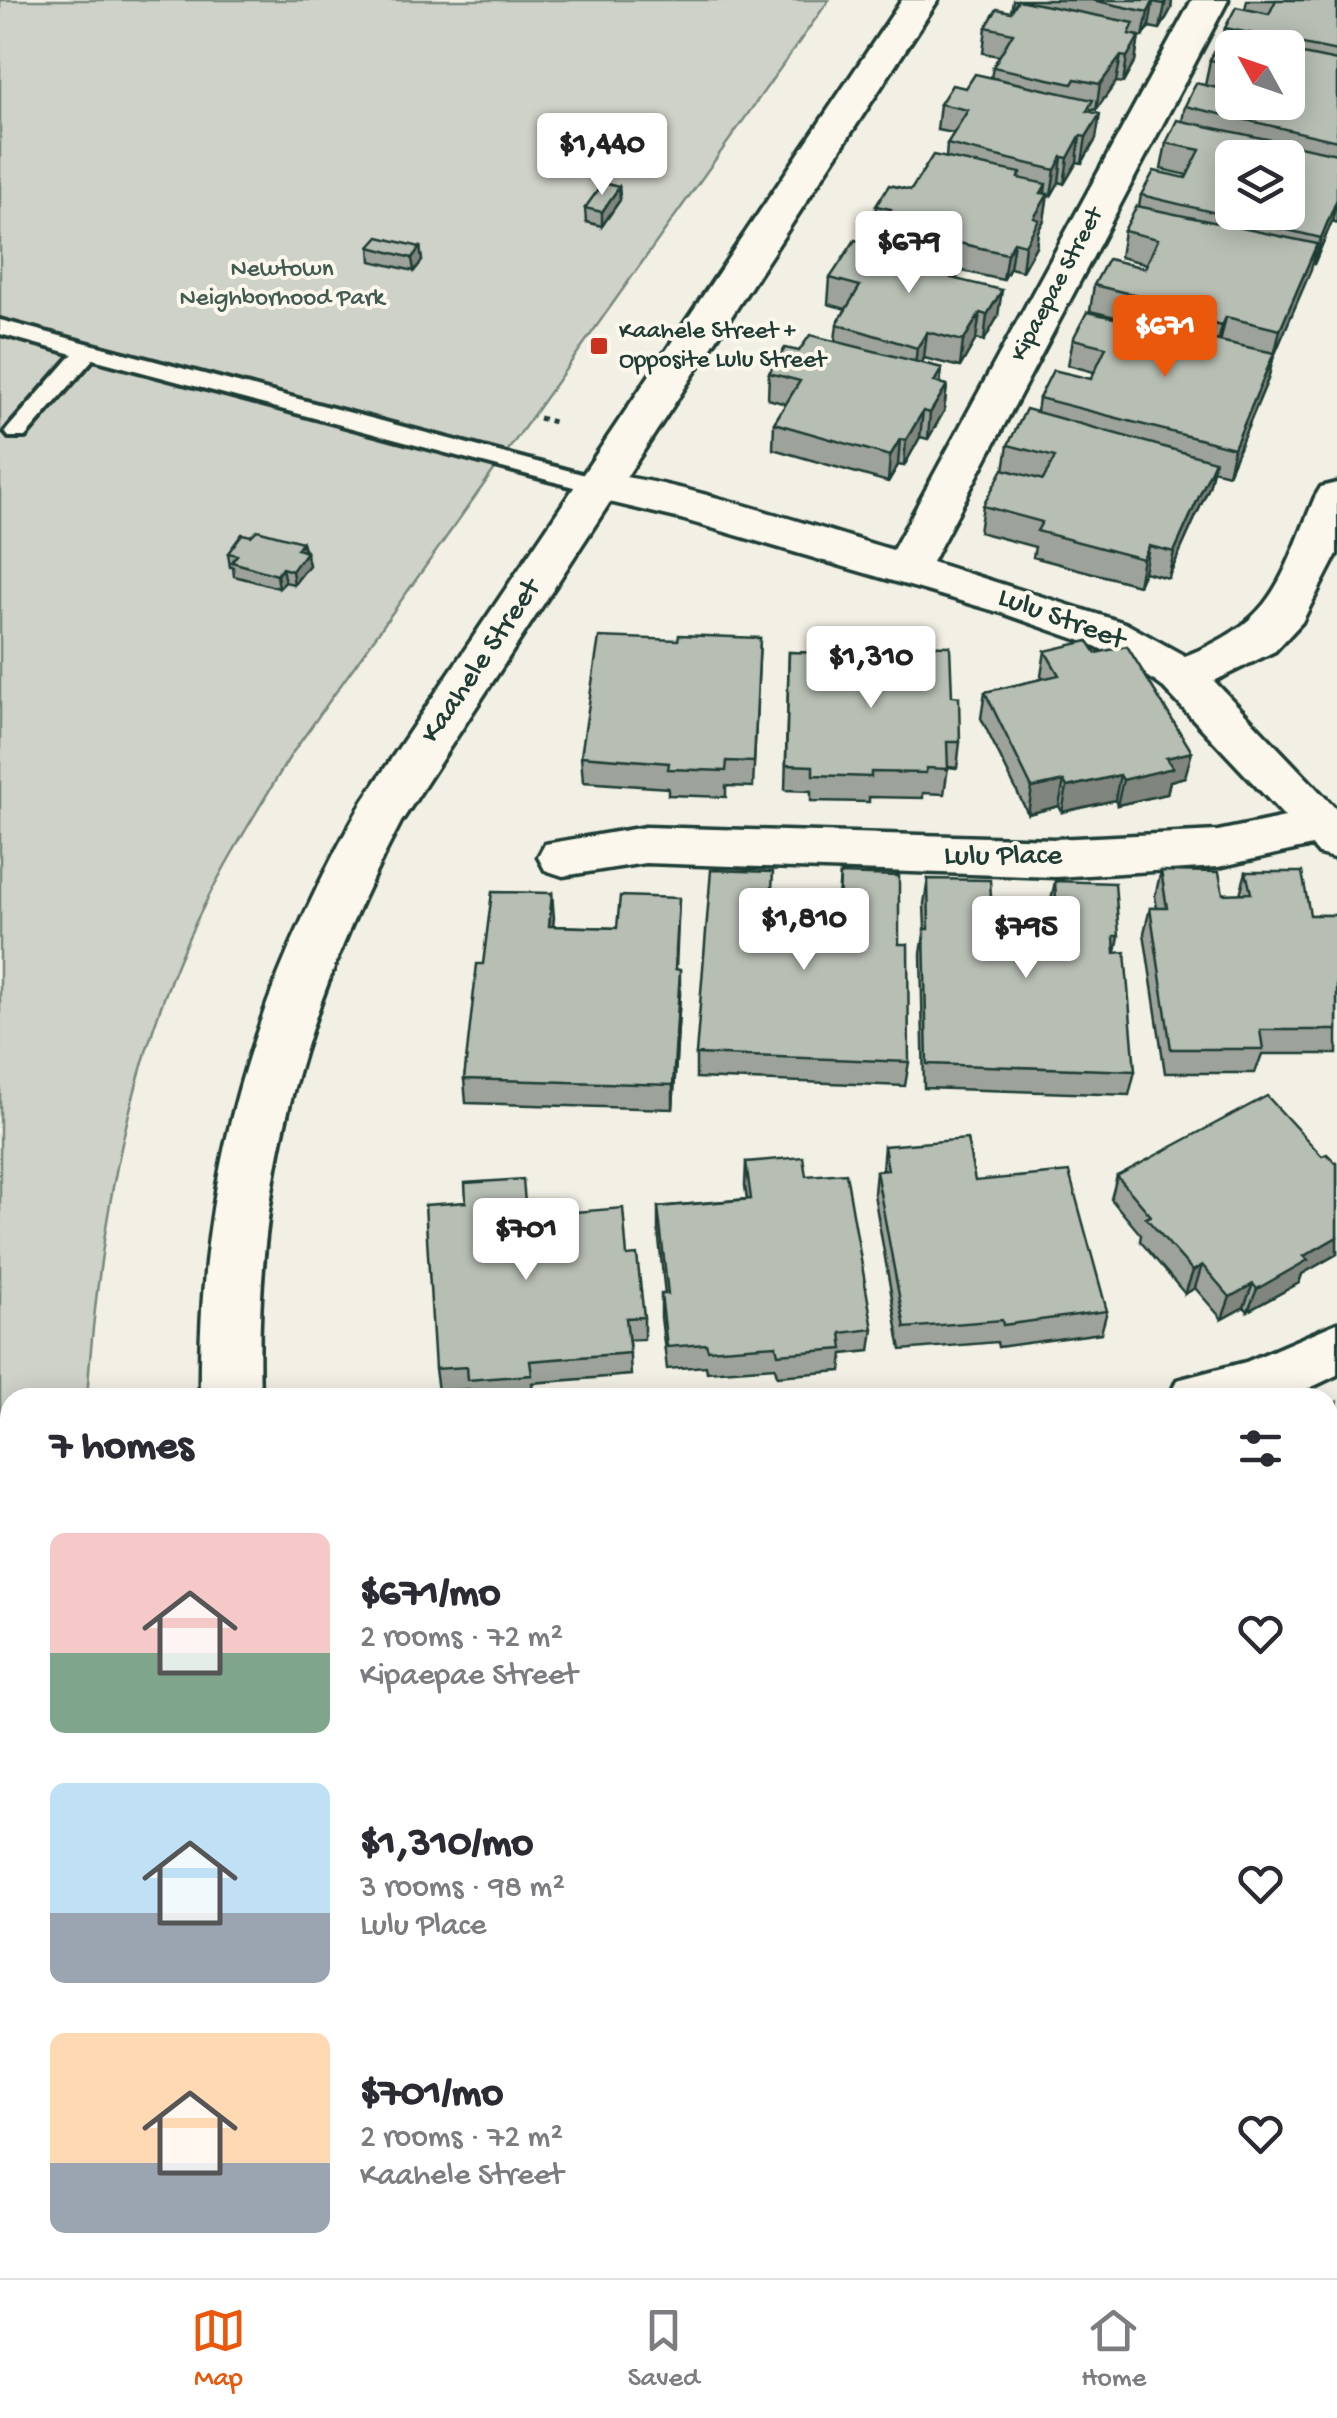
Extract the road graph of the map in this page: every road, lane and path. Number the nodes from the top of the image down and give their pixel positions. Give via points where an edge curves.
1 (920, 0) edge
2 (1210, 0) edge
3 (0, 327) edge
4 (88, 350) junction
5 (539, 418) dead end
6 (554, 422) dead end
7 (17, 432) dead end
8 (600, 486) junction
9 (1337, 497) edge
10 (905, 570) junction
11 (1181, 676) junction
12 (1329, 832) edge
13 (563, 857) dead end
14 (1337, 1348) edge
15 (230, 1388) edge
16 (1245, 1388) edge

1 - 8 street, Kaahele Street
2 - 10 street, Kipaepae Street
3 - 4 lane
4 - 7 lane
4 - 8 lane
5 - 6 path
8 - 10 street, Lulu Street
8 - 15 street, Kaahele Street via 381,814 337,890 299,979 248,1164 233,1270
9 - 11 street via 1291,599 1270,628 1242,650
10 - 11 street, Lulu Street via 1072,619 1148,653
11 - 12 street, Lulu Street
12 - 13 street, Lulu Place via 1218,849 1055,858 645,844
14 - 16 street

